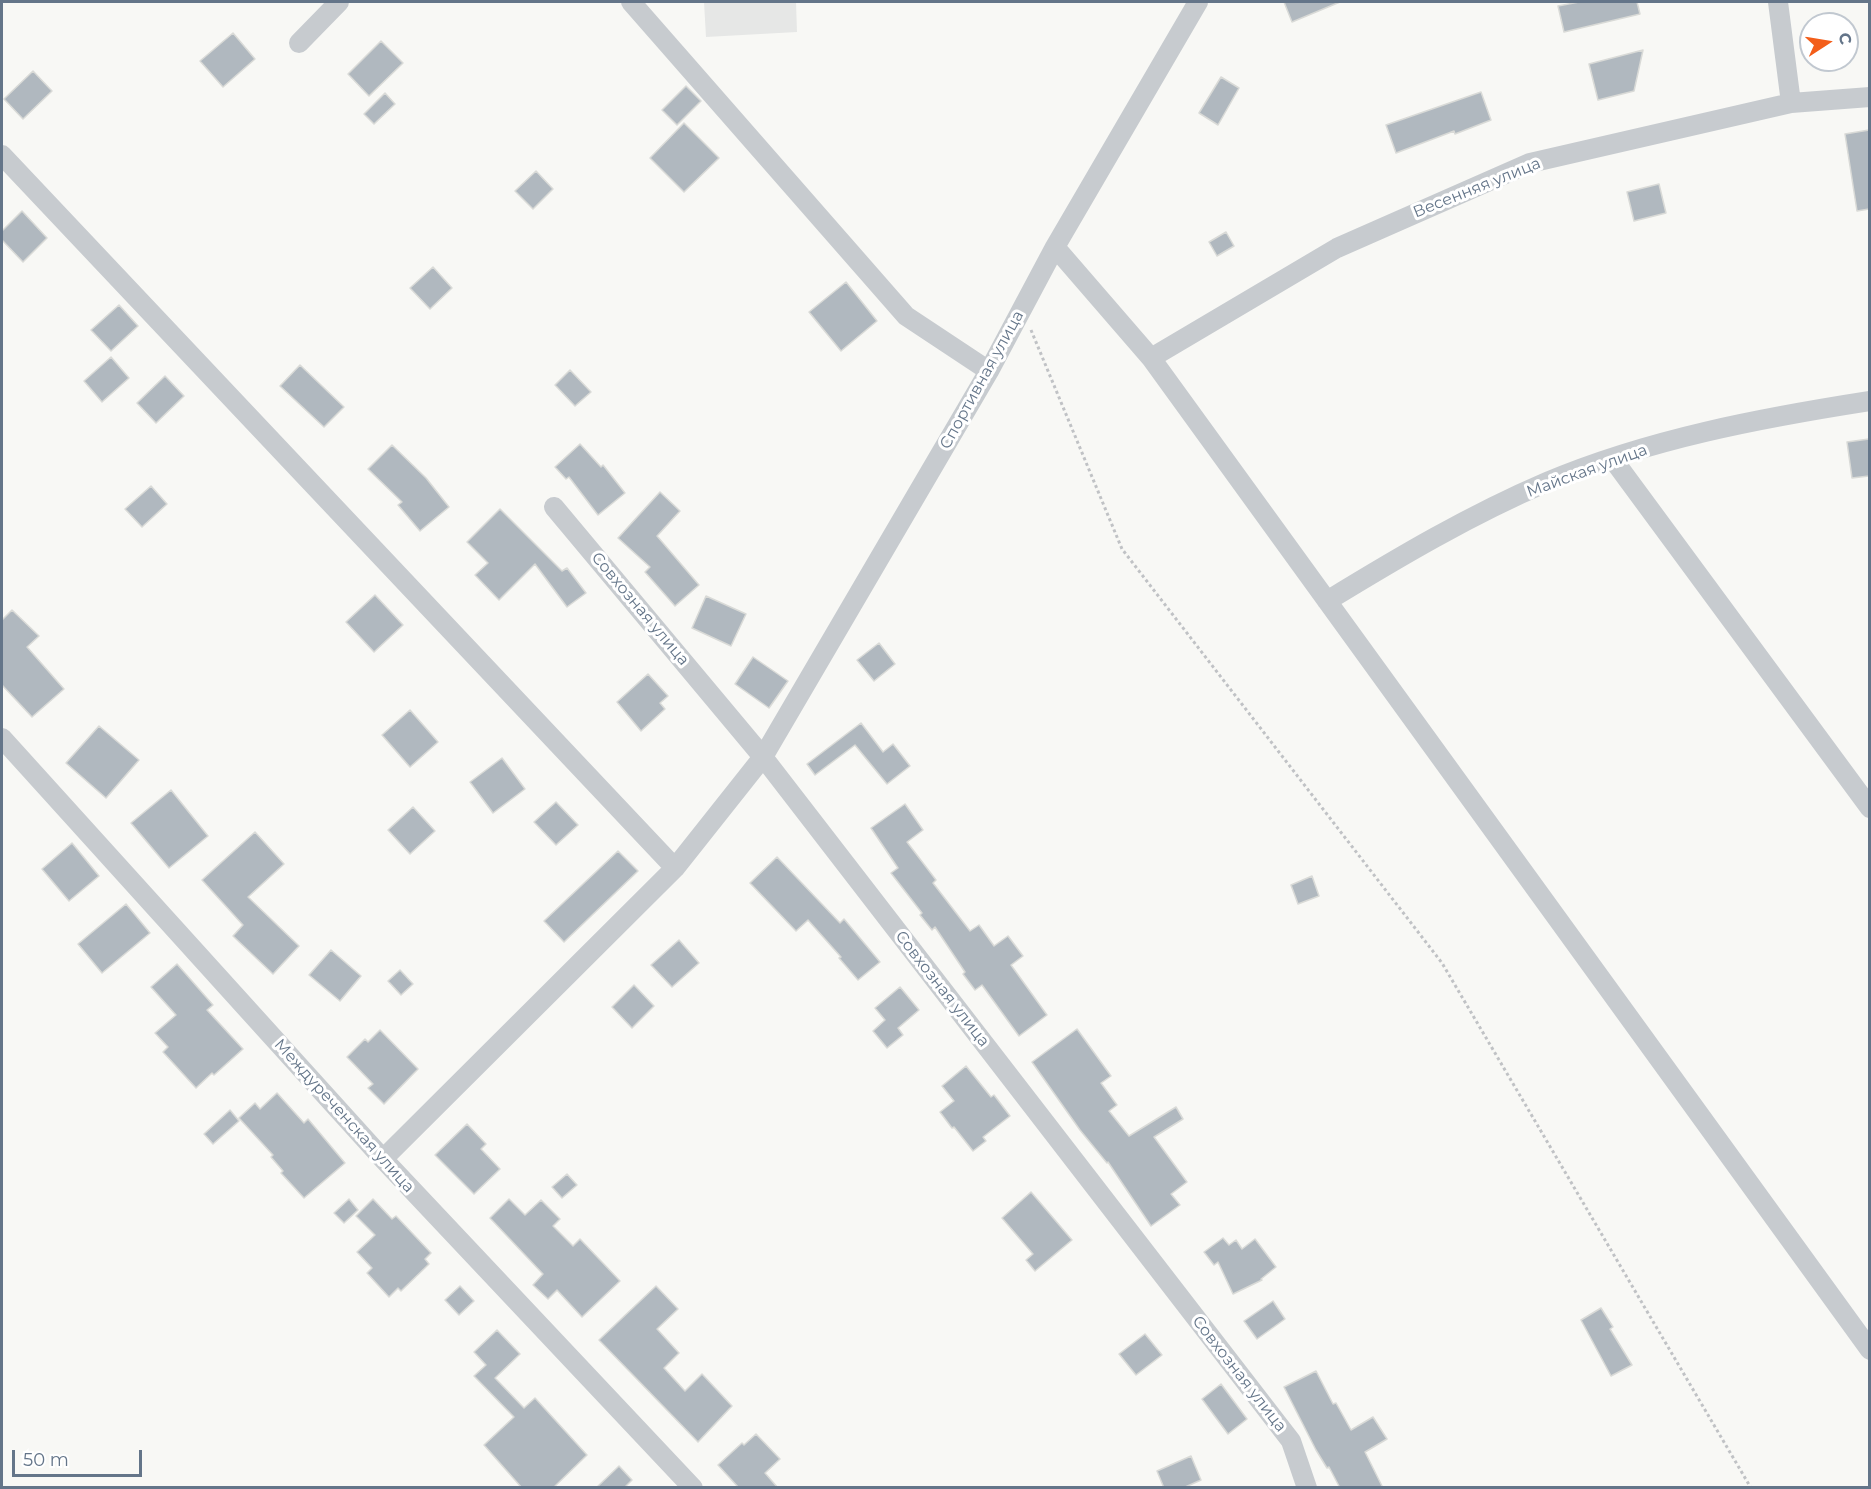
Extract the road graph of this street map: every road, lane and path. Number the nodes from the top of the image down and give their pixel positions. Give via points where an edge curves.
1 (339, 2) edge
2 (631, 2) edge
3 (1198, 2) edge
4 (1778, 2) edge
5 (299, 43) dead end
6 (1869, 97) edge
7 (1791, 103) junction
8 (2, 155) edge
9 (1056, 247) junction
10 (1022, 308) junction
11 (1151, 358) junction
12 (990, 371) junction
13 (1869, 401) edge
14 (1612, 458) junction
15 (554, 507) dead end
16 (1327, 601) junction
17 (2, 738) edge
18 (763, 757) junction
19 (1869, 808) edge
20 (675, 868) junction
21 (383, 1159) junction
22 (1869, 1350) edge
23 (693, 1488) edge
24 (1307, 1488) edge
25 (1751, 1488) edge

1 - 5 street
2 - 12 street via 906,315
3 - 9 street, Спортивная улица
4 - 7 street
6 - 7 street, Весенняя улица
7 - 11 street, Весенняя улица via 1530,163 1337,248
8 - 20 street
9 - 10 street, Спортивная улица
9 - 11 street
10 - 12 street, Спортивная улица
10 - 25 path via 1122,549 1442,963
11 - 16 street
12 - 18 street, Спортивная улица
13 - 14 street, Майская улица via 1796,413
14 - 16 street, Майская улица via 1485,510
14 - 19 street
15 - 18 street, Совхозная улица
16 - 22 street
17 - 21 street, Междуреченская улица
18 - 20 street, Спортивная улица
18 - 24 street, Совхозная улица via 1291,1441
20 - 21 street, Спортивная улица
21 - 23 street, Междуреченская улица

